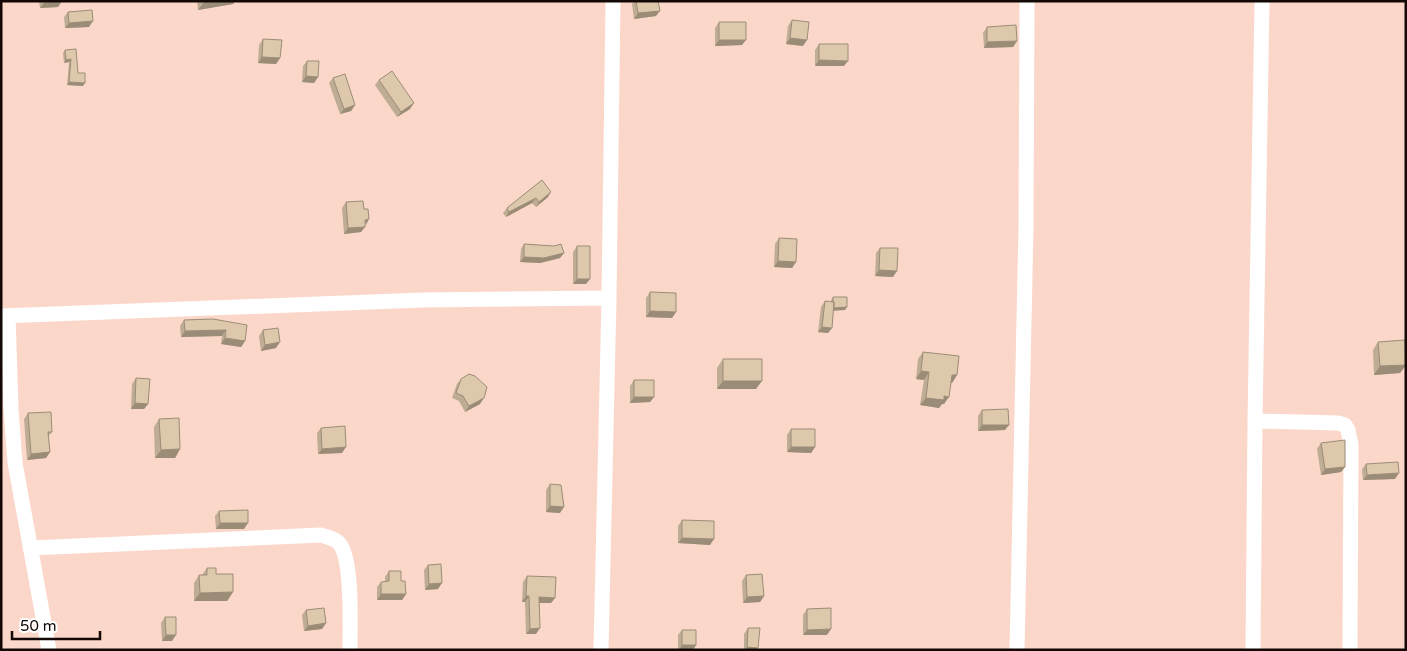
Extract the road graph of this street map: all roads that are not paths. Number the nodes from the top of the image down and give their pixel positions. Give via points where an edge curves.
1 (613, 1) edge
2 (1027, 1) edge
3 (1262, 1) edge
4 (609, 298) junction
5 (5, 316) edge
6 (1255, 421) junction
7 (30, 548) junction
8 (49, 650) edge
9 (350, 650) edge
10 (601, 650) edge
11 (1017, 650) edge
12 (1253, 650) edge
13 (1350, 650) edge

1 - 4 street
2 - 11 street
3 - 6 street
4 - 5 street via 422,300
4 - 10 street
5 - 7 street via 15,464
6 - 12 street
6 - 13 street via 1338,424 1345,425 1348,430 1351,445
7 - 8 street
7 - 9 street via 321,535 340,544 348,567

